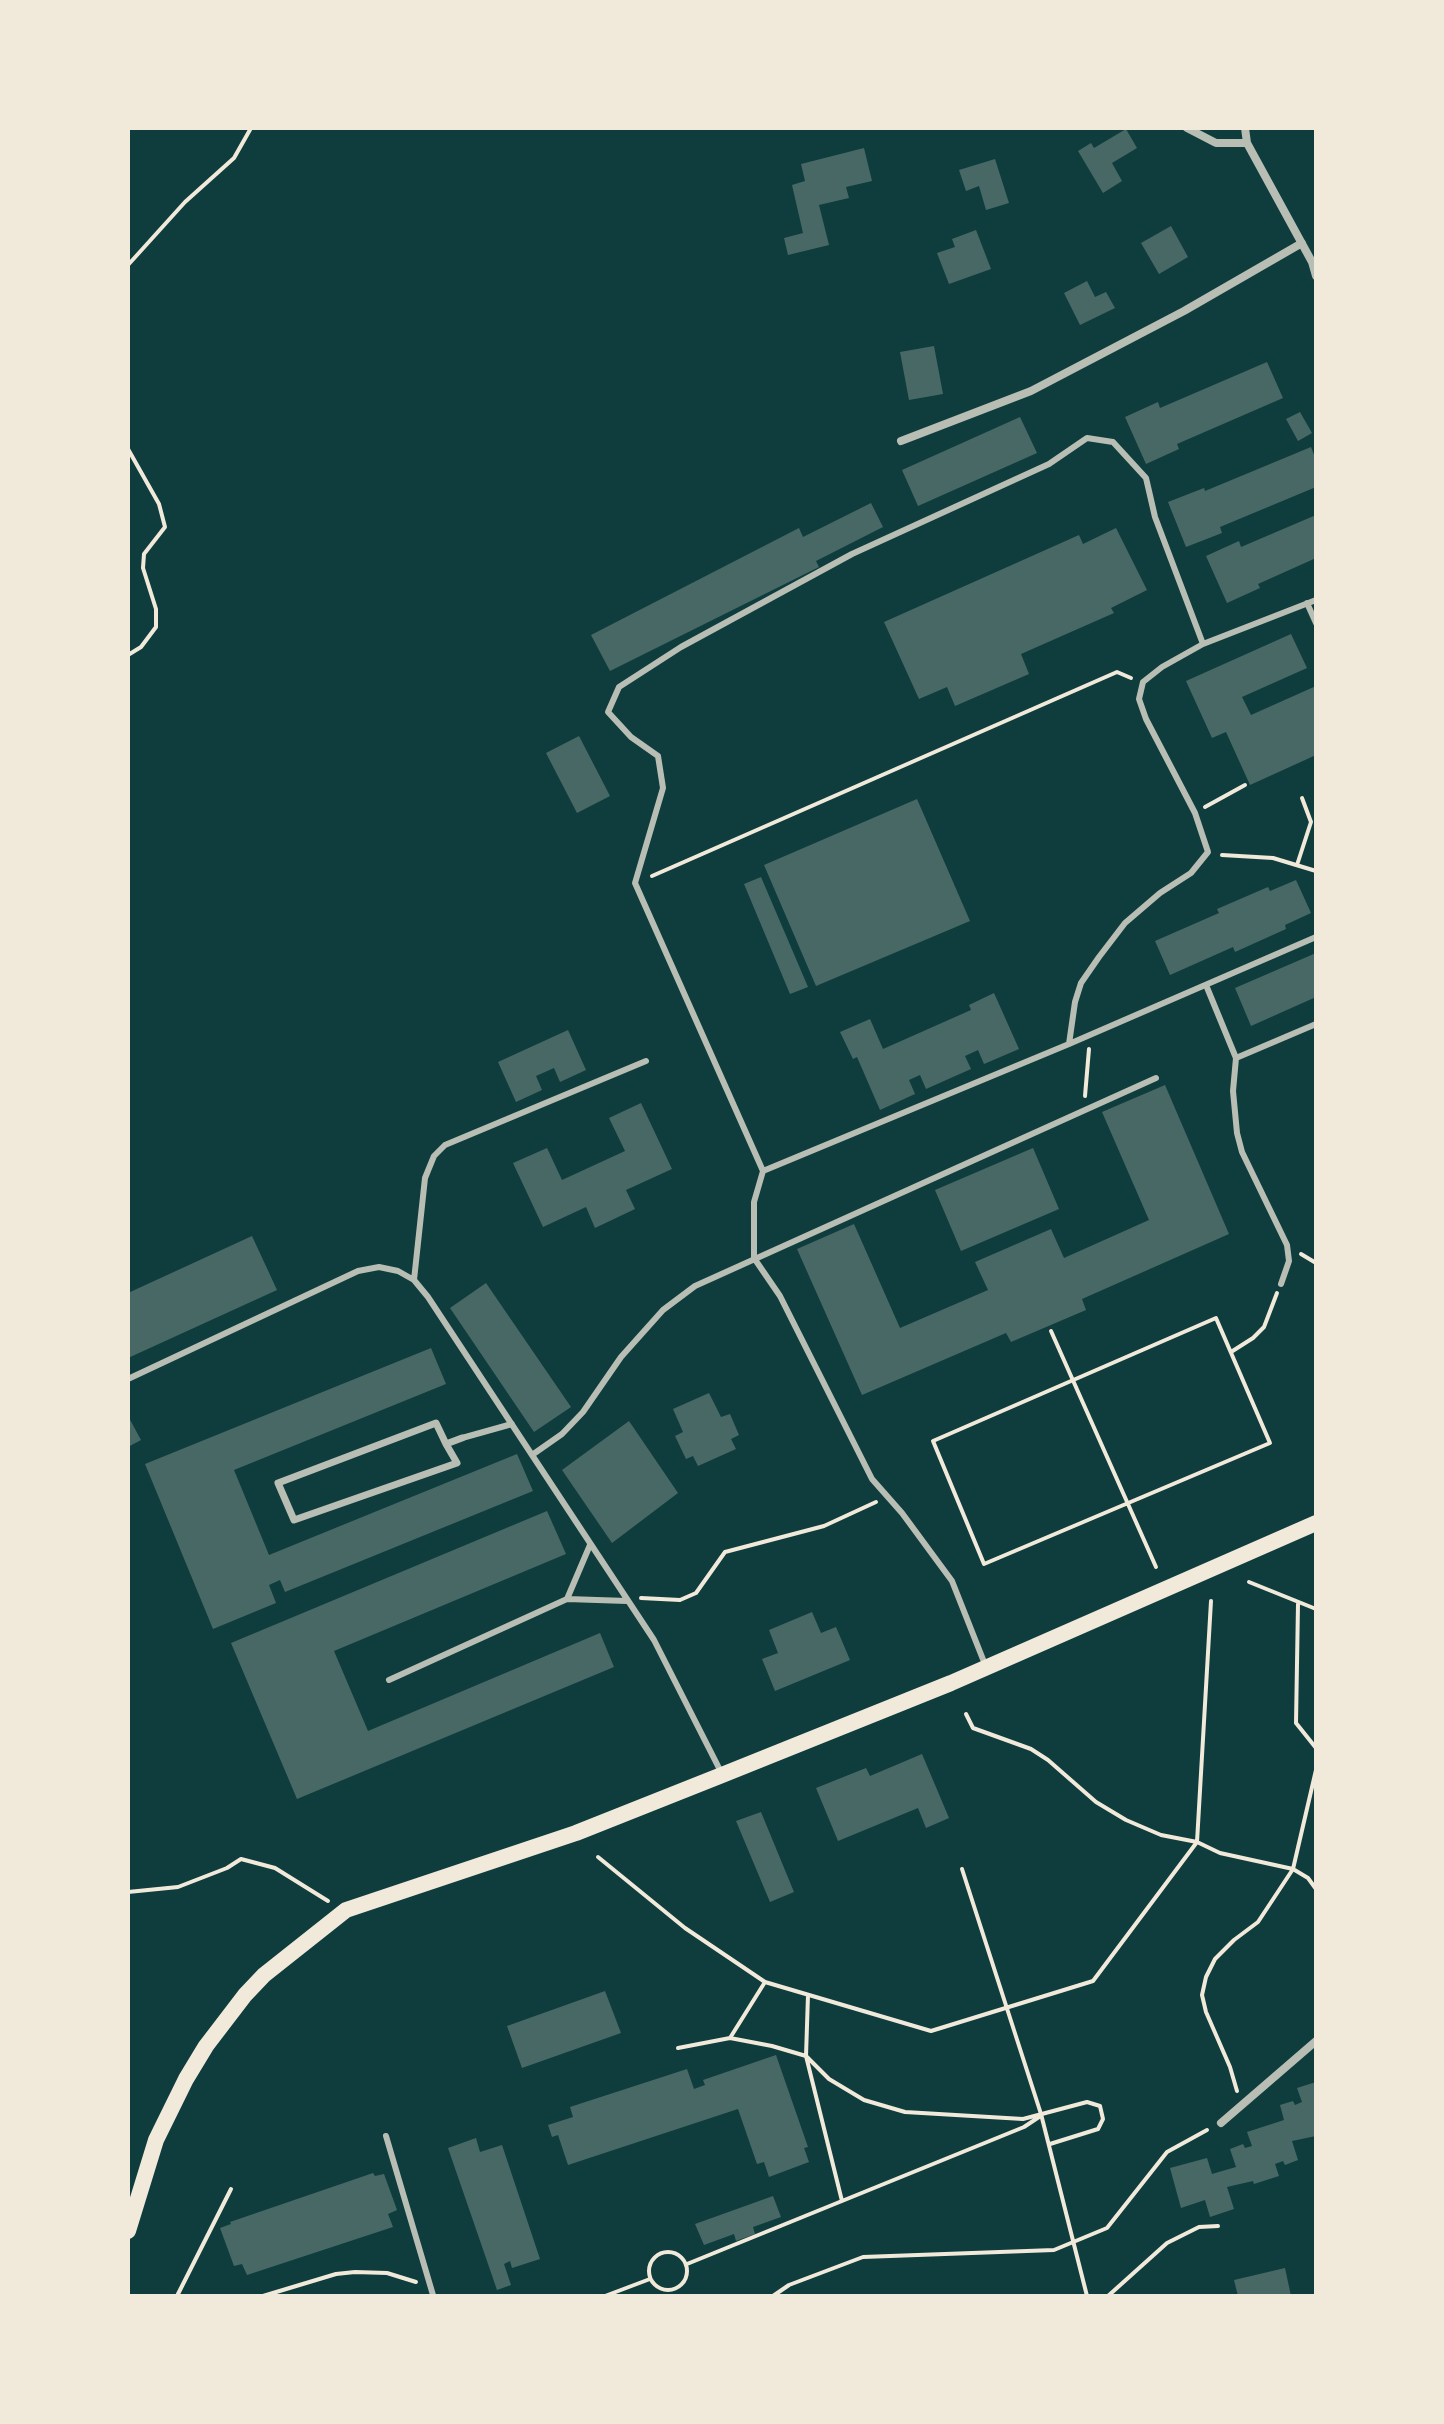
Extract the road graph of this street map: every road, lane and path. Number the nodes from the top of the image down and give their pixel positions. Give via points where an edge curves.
1 (251, 128) edge
2 (1187, 128) edge
3 (1245, 128) edge
4 (1247, 143) junction
5 (1302, 243) junction
6 (128, 265) edge
7 (1316, 276) edge
8 (901, 441) dead end
9 (128, 449) edge
10 (1316, 600) edge
11 (1307, 603) junction
12 (1316, 623) edge
13 (1203, 644) junction
14 (128, 655) edge
15 (1143, 682) junction
16 (1245, 785) dead end
17 (1302, 798) dead end
18 (1195, 813) junction
19 (1208, 852) junction
20 (1297, 865) junction
21 (1316, 871) edge
22 (635, 883) junction
23 (1316, 937) edge
24 (1206, 985) junction
25 (1316, 1024) edge
26 (1090, 1035) junction
27 (1069, 1044) junction
28 (1236, 1058) junction
29 (646, 1061) dead end
30 (1156, 1078) dead end
31 (1084, 1110) junction
32 (763, 1171) junction
33 (754, 1258) junction
34 (414, 1280) junction
35 (1281, 1284) joint
36 (1051, 1331) dead end
37 (1231, 1352) junction
38 (128, 1379) edge
39 (1073, 1381) junction
40 (512, 1424) junction
41 (462, 1438) joint
42 (446, 1444) junction
43 (532, 1455) junction
44 (876, 1502) dead end
45 (1127, 1503) junction
46 (1316, 1523) edge
47 (590, 1545) junction
48 (1156, 1567) dead end
49 (1249, 1582) dead end
50 (567, 1599) junction
51 (626, 1599) junction
52 (1211, 1601) dead end
53 (1298, 1604) junction
54 (1316, 1609) edge
55 (986, 1667) junction
56 (389, 1680) dead end
57 (966, 1714) dead end
58 (1316, 1748) edge
59 (1316, 1770) edge
60 (722, 1775) junction
61 (1197, 1842) junction
62 (598, 1857) dead end
63 (962, 1869) dead end
64 (1293, 1869) junction
65 (1316, 1889) edge
66 (128, 1892) edge
67 (344, 1911) junction
68 (765, 1982) junction
69 (808, 1995) junction
70 (1008, 2007) junction
71 (730, 2038) junction
72 (1316, 2041) edge
73 (678, 2048) dead end
74 (806, 2056) junction
75 (1241, 2105) junction
76 (1041, 2114) junction
77 (1221, 2123) joint
78 (386, 2136) dead end
79 (1050, 2144) junction
80 (231, 2189) dead end
81 (842, 2201) junction
82 (1218, 2226) dead end
83 (128, 2231) edge
84 (1073, 2241) junction
85 (687, 2264) junction
86 (650, 2279) junction
87 (626, 2288) junction
88 (433, 2295) edge
89 (177, 2296) edge
90 (263, 2296) edge
91 (605, 2296) edge
92 (628, 2296) edge
93 (773, 2296) edge
94 (1087, 2296) edge
95 (1108, 2296) edge

1 - 6 path via 234,158
2 - 4 street via 1216,143
3 - 4 street
4 - 5 street
5 - 7 street
5 - 8 street via 1031,391
9 - 14 path via 159,504 165,527 144,554 156,627
10 - 11 lane
11 - 12 lane
11 - 13 lane
13 - 15 lane
13 - 22 lane via 1155,517 1146,478 1113,442 1087,438 1049,464 852,554 681,647 619,687 608,712 658,756 663,788
15 - 18 lane via 1139,699 1146,719
15 - 22 path via 1117,672
16 - 18 path
17 - 20 path via 1311,822
18 - 19 lane
19 - 20 path
19 - 27 lane via 1191,873 1125,923 1099,957 1081,983
20 - 21 path
22 - 32 lane
23 - 24 lane
24 - 26 lane
24 - 28 lane
25 - 28 lane
26 - 27 lane
26 - 31 path
27 - 32 lane
28 - 35 lane via 1237,1133 1287,1245 1289,1261
29 - 34 lane via 445,1145 425,1178
30 - 31 lane
31 - 33 lane
32 - 33 lane via 754,1202
33 - 43 lane via 695,1286 663,1310 621,1357 583,1412
33 - 55 lane via 780,1296 872,1479 952,1581
34 - 38 lane via 379,1267 358,1271
34 - 40 lane
35 - 37 path via 1264,1327
36 - 39 path
37 - 39 path via 1216,1318
37 - 45 path via 1270,1443
39 - 45 path
39 - 45 path via 933,1441 984,1564
40 - 41 lane
40 - 43 lane
41 - 42 street
42 - 42 street via 436,1423 278,1483 294,1520 457,1463
43 - 47 lane
44 - 51 path via 824,1526 725,1552 688,1597
45 - 48 path
46 - 55 main road
47 - 50 lane
47 - 51 lane
49 - 53 path
50 - 51 lane
50 - 56 lane
51 - 60 lane via 654,1640
52 - 61 path
53 - 54 path
53 - 58 path via 1296,1723
55 - 60 main road
57 - 61 path via 973,1728 1031,1749 1126,1820
59 - 64 path
60 - 67 main road via 576,1833
61 - 64 path via 1220,1853
61 - 70 path via 1093,1981
62 - 68 path via 685,1928
63 - 70 path
64 - 65 path
64 - 75 path via 1258,1922 1215,1959 1202,1995
66 - 67 path via 178,1887 241,1859 275,1868
67 - 83 main road via 264,1975 206,2046 156,2140
68 - 69 path
68 - 71 path
69 - 70 path via 931,2031
69 - 74 path
70 - 76 path
71 - 73 path
71 - 74 path
72 - 75 street
74 - 76 path via 829,2079 864,2100 905,2112 1023,2119
74 - 81 path
75 - 77 street
76 - 79 path
76 - 79 path via 1087,2102 1100,2106 1103,2119 1098,2129
76 - 81 path via 1024,2127
77 - 84 path via 1167,2152 1107,2228
78 - 88 lane
79 - 84 path
80 - 89 path
81 - 85 path
82 - 95 path via 1199,2227 1167,2243
84 - 93 path via 1054,2250 863,2257
84 - 94 path
85 - 86 path via 687,2279 676,2290 660,2290
85 - 86 path via 676,2253 661,2253 650,2263
86 - 87 path
87 - 91 path
87 - 92 path
88 - 90 path via 403,2276 355,2272

